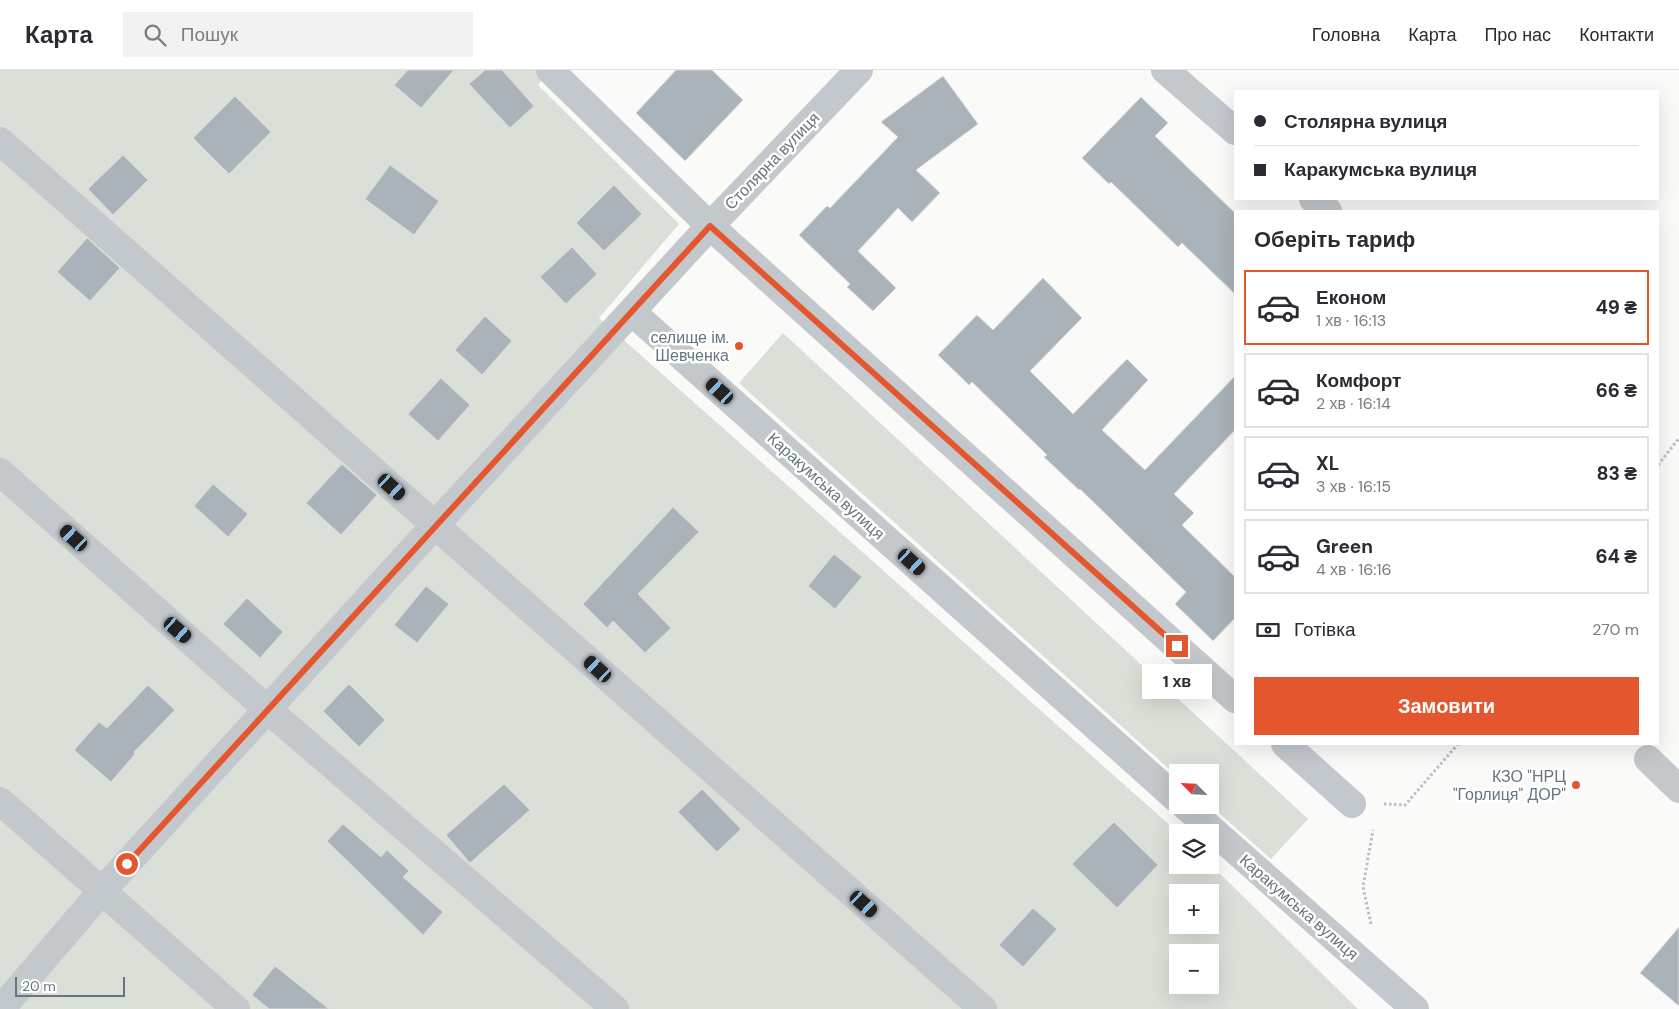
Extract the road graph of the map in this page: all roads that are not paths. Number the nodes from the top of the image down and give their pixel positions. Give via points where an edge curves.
1 (550, 70) edge
2 (859, 70) edge
3 (1165, 70) edge
4 (1234, 130) edge
5 (0, 141) edge
6 (1314, 200) edge
7 (1327, 210) edge
8 (710, 226) junction
9 (632, 312) junction
10 (0, 472) edge
11 (435, 525) junction
12 (1234, 698) edge
13 (267, 709) junction
14 (1286, 745) edge
15 (1648, 759) dead end
16 (1679, 789) edge
17 (1169, 792) edge
18 (0, 801) edge
19 (1364, 804) road end
20 (1194, 814) edge
21 (101, 892) junction
22 (1, 1009) edge
23 (236, 1009) edge
24 (616, 1009) edge
25 (983, 1009) edge
26 (1415, 1009) edge

1 - 8 street
2 - 8 street, Столярна вулиця
3 - 4 street
5 - 11 street
6 - 7 street
8 - 9 street, Столярна вулиця
8 - 12 street
9 - 11 street, Столярна вулиця
9 - 17 street, Каракумська вулиця
10 - 13 street
11 - 13 street, Столярна вулиця
11 - 25 street
13 - 21 street, Столярна вулиця
13 - 24 street
14 - 19 street
15 - 16 street
18 - 21 street
20 - 26 street, Каракумська вулиця
21 - 22 street, Столярна вулиця
21 - 23 street

